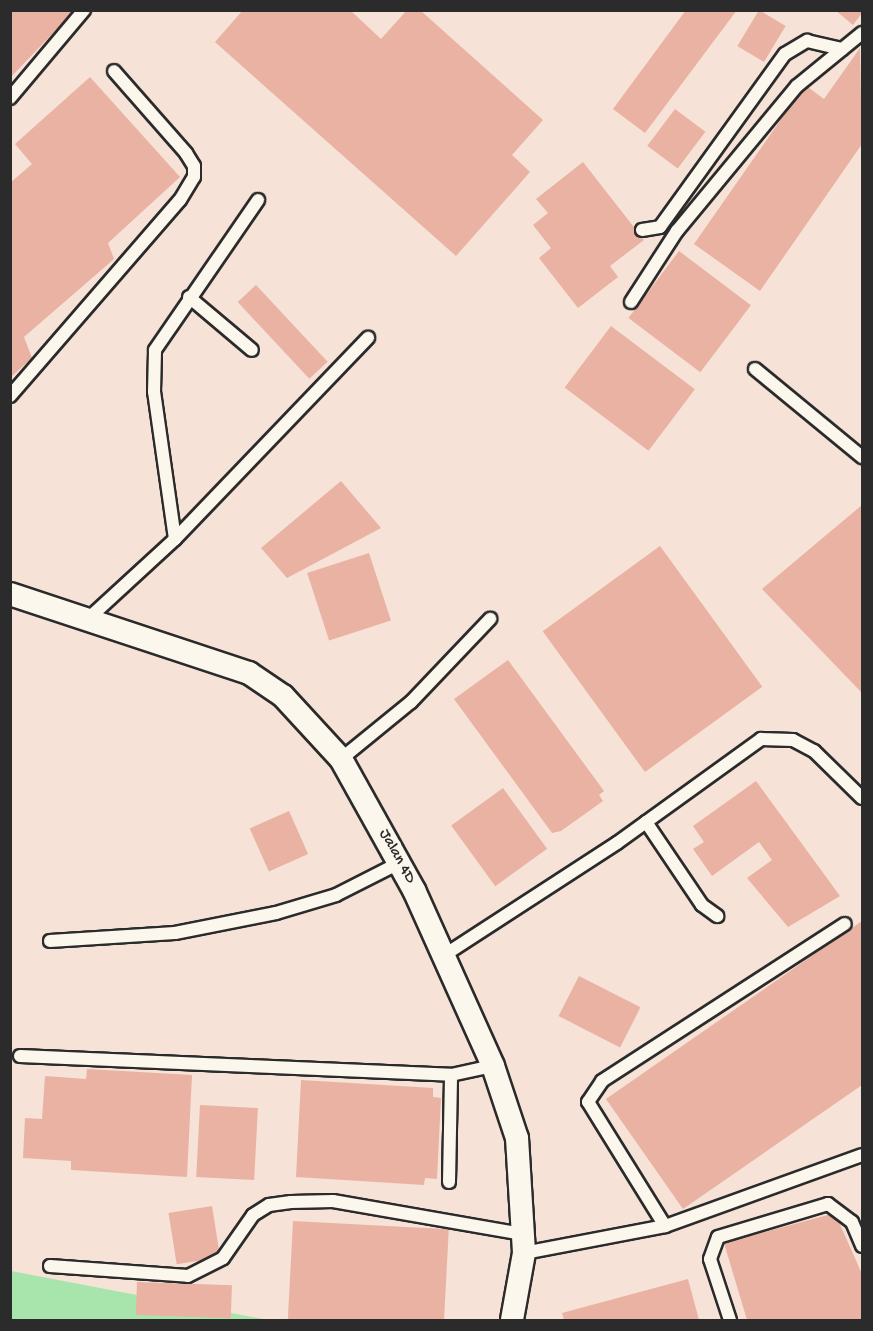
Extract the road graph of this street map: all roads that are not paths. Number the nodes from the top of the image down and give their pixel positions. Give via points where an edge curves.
1 (84, 10) edge
2 (862, 33) edge
3 (842, 49) junction
4 (114, 71) dead end
5 (10, 98) edge
6 (258, 200) dead end
7 (642, 230) dead end
8 (189, 297) junction
9 (631, 302) dead end
10 (368, 338) dead end
11 (252, 350) dead end
12 (755, 369) dead end
13 (10, 396) edge
14 (862, 457) edge
15 (175, 539) junction
16 (10, 594) edge
17 (89, 618) junction
18 (490, 619) dead end
19 (341, 759) junction
20 (862, 798) edge
21 (646, 822) junction
22 (399, 863) junction
23 (717, 916) dead end
24 (845, 924) dead end
25 (50, 941) dead end
26 (443, 956) junction
27 (21, 1056) dead end
28 (493, 1066) junction
29 (451, 1075) junction
30 (862, 1155) edge
31 (449, 1182) dead end
32 (665, 1226) junction
33 (524, 1244) junction
34 (862, 1246) edge
35 (50, 1266) dead end
36 (512, 1320) edge
37 (730, 1320) edge

1 - 5 lane
2 - 3 lane
3 - 7 lane via 807,41 785,54 660,227
3 - 9 lane via 796,86 678,231
4 - 13 lane via 186,153 194,166 194,177 180,200
6 - 8 lane
8 - 11 lane
8 - 15 lane via 155,350 154,392
10 - 15 lane
12 - 14 lane
15 - 17 lane
16 - 17 street, Jalan 4D
17 - 19 street, Jalan 4D via 249,673 283,696
18 - 19 lane via 411,702
19 - 22 street, Jalan 4D
20 - 21 lane via 814,751 793,740 761,740
21 - 23 lane via 702,905
21 - 26 lane
22 - 25 lane via 336,895 276,913 174,933
22 - 26 street, Jalan 4D
24 - 32 lane via 602,1081 588,1102
26 - 28 street, Jalan 4D
27 - 29 lane
28 - 29 lane
28 - 33 street, Jalan 4D via 517,1138
29 - 31 lane
30 - 32 lane
32 - 33 lane
33 - 35 lane via 333,1201 291,1202 269,1205 254,1215 223,1258 188,1276
33 - 36 street, Jalan 4D
34 - 37 lane via 852,1222 828,1204 718,1237 710,1259

